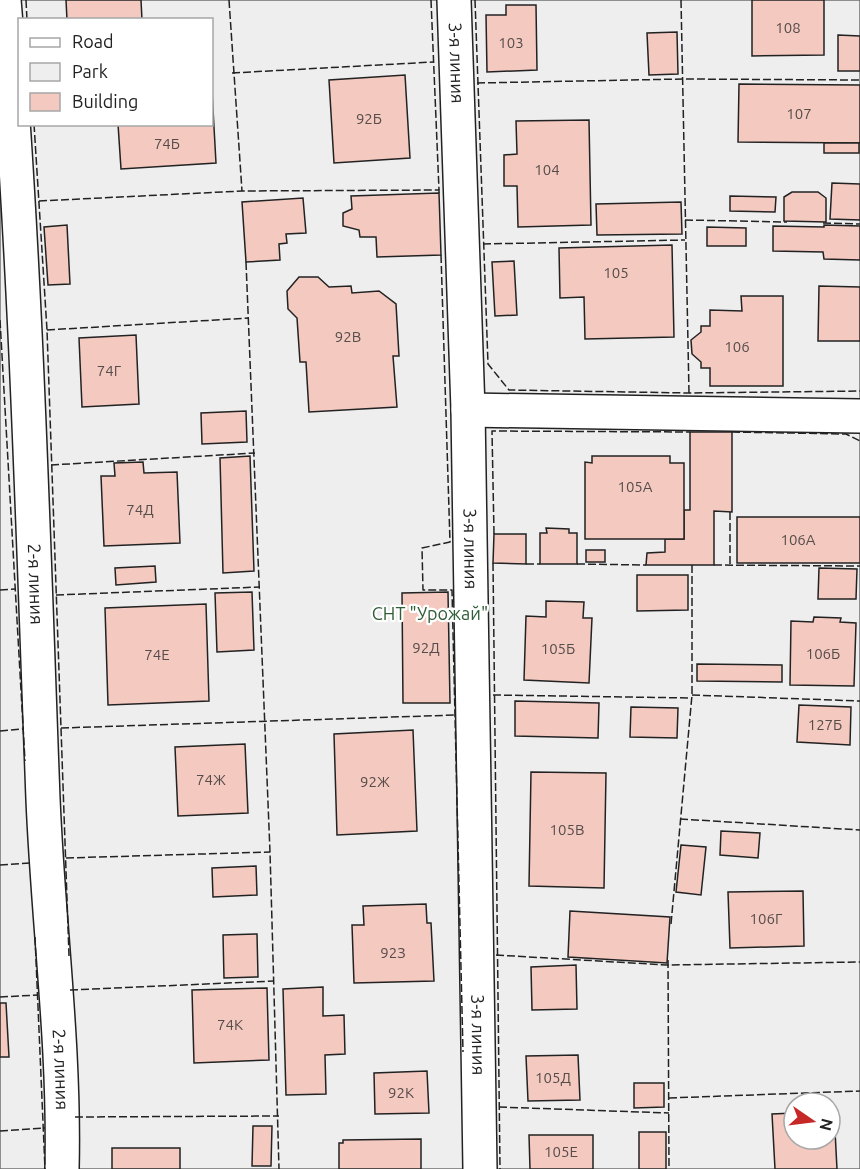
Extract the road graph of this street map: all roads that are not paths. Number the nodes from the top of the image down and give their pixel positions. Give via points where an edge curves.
1 (4, 0) edge
2 (454, 0) edge
3 (468, 410) junction
4 (860, 416) edge
5 (62, 1169) edge
6 (480, 1169) edge

1 - 5 street, 2-я линия via 17,158 45,846 62,1081
2 - 3 street, 3-я линия
3 - 4 street
3 - 6 street, 3-я линия

